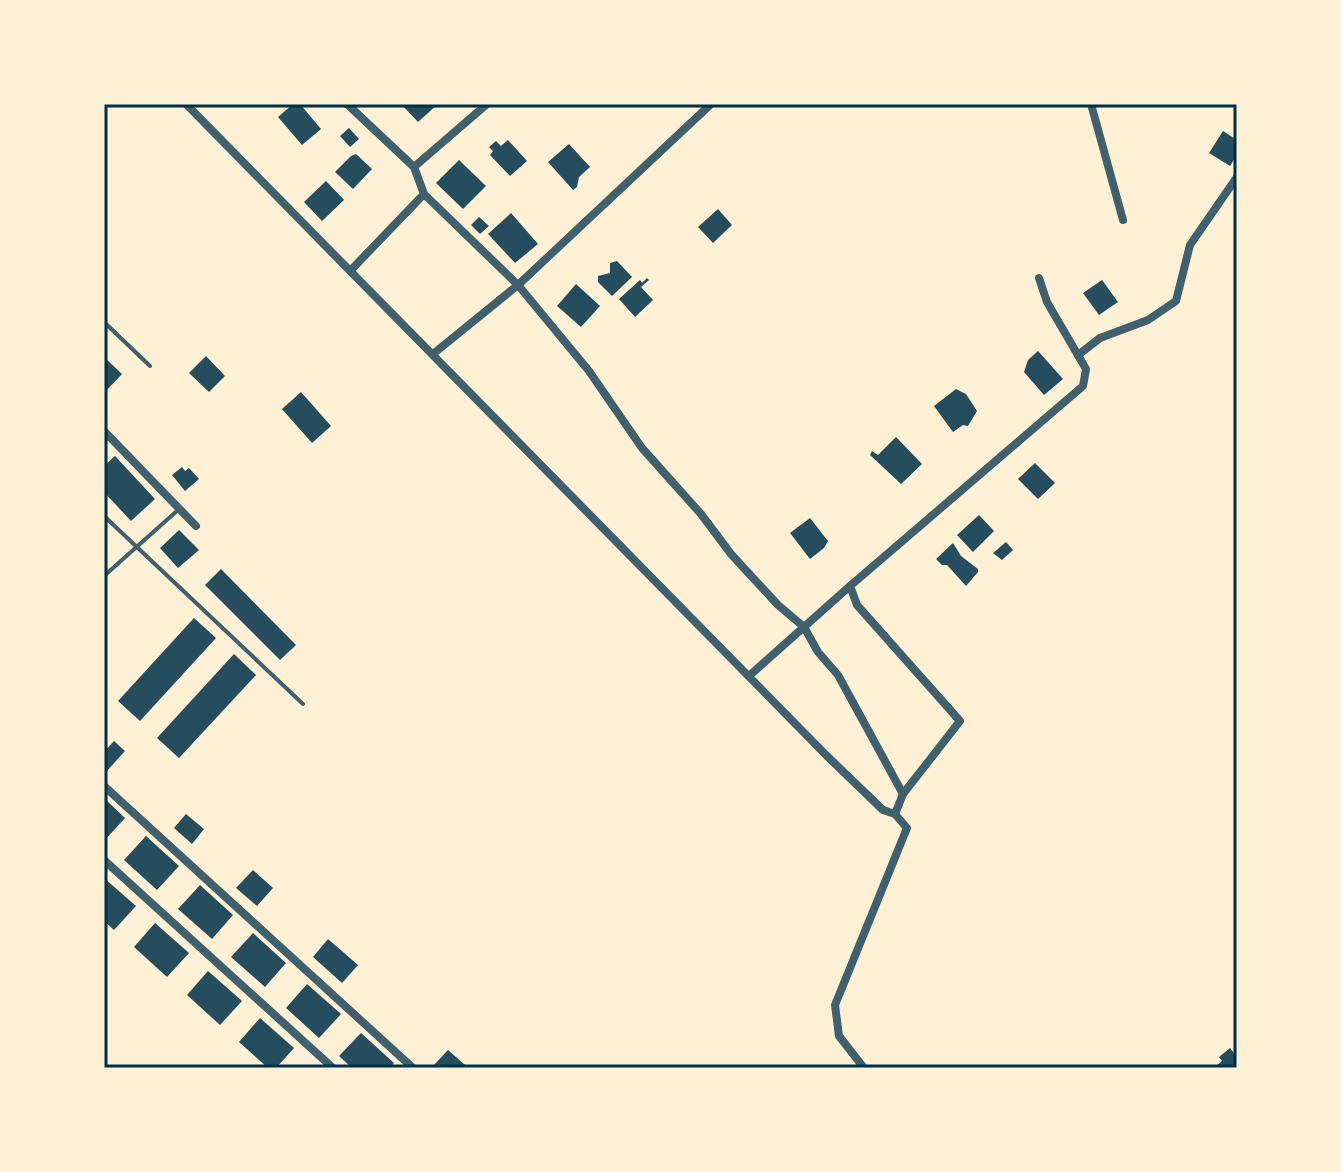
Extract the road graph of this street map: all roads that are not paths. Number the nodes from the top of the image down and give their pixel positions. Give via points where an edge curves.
1 (186, 104) edge
2 (347, 104) edge
3 (487, 104) edge
4 (711, 104) edge
5 (1091, 104) edge
6 (414, 167) junction
7 (1237, 177) edge
8 (424, 194) junction
9 (1123, 220) dead end
10 (351, 270) junction
11 (1039, 278) dead end
12 (518, 285) junction
13 (104, 322) edge
14 (433, 354) junction
15 (1078, 355) junction
16 (150, 366) dead end
17 (104, 431) edge
18 (180, 508) junction
19 (104, 516) edge
20 (196, 526) dead end
21 (136, 547) junction
22 (104, 576) edge
23 (850, 586) junction
24 (804, 627) junction
25 (749, 676) junction
26 (303, 704) dead end
27 (104, 786) edge
28 (903, 794) junction
29 (895, 814) junction
30 (104, 860) edge
31 (333, 1068) edge
32 (413, 1068) edge
33 (864, 1068) edge

1 - 10 street
2 - 6 street
3 - 6 street
4 - 12 street
5 - 9 street
6 - 8 street
7 - 15 street via 1190,245 1176,301 1148,320 1100,338
8 - 10 street
8 - 12 street
10 - 14 street
11 - 15 street
12 - 14 street
12 - 24 street via 589,371 642,448 778,605
13 - 16 lane
14 - 25 street
15 - 23 street via 1086,369 1083,386
17 - 18 street
18 - 20 street
18 - 21 lane
19 - 21 lane
21 - 22 lane
21 - 26 lane
23 - 24 street
23 - 28 street via 857,605 960,721
24 - 25 street
24 - 28 street via 838,675
25 - 29 street via 883,810
27 - 32 street
28 - 29 street
29 - 33 street via 907,828 835,1005 839,1036
30 - 31 street

